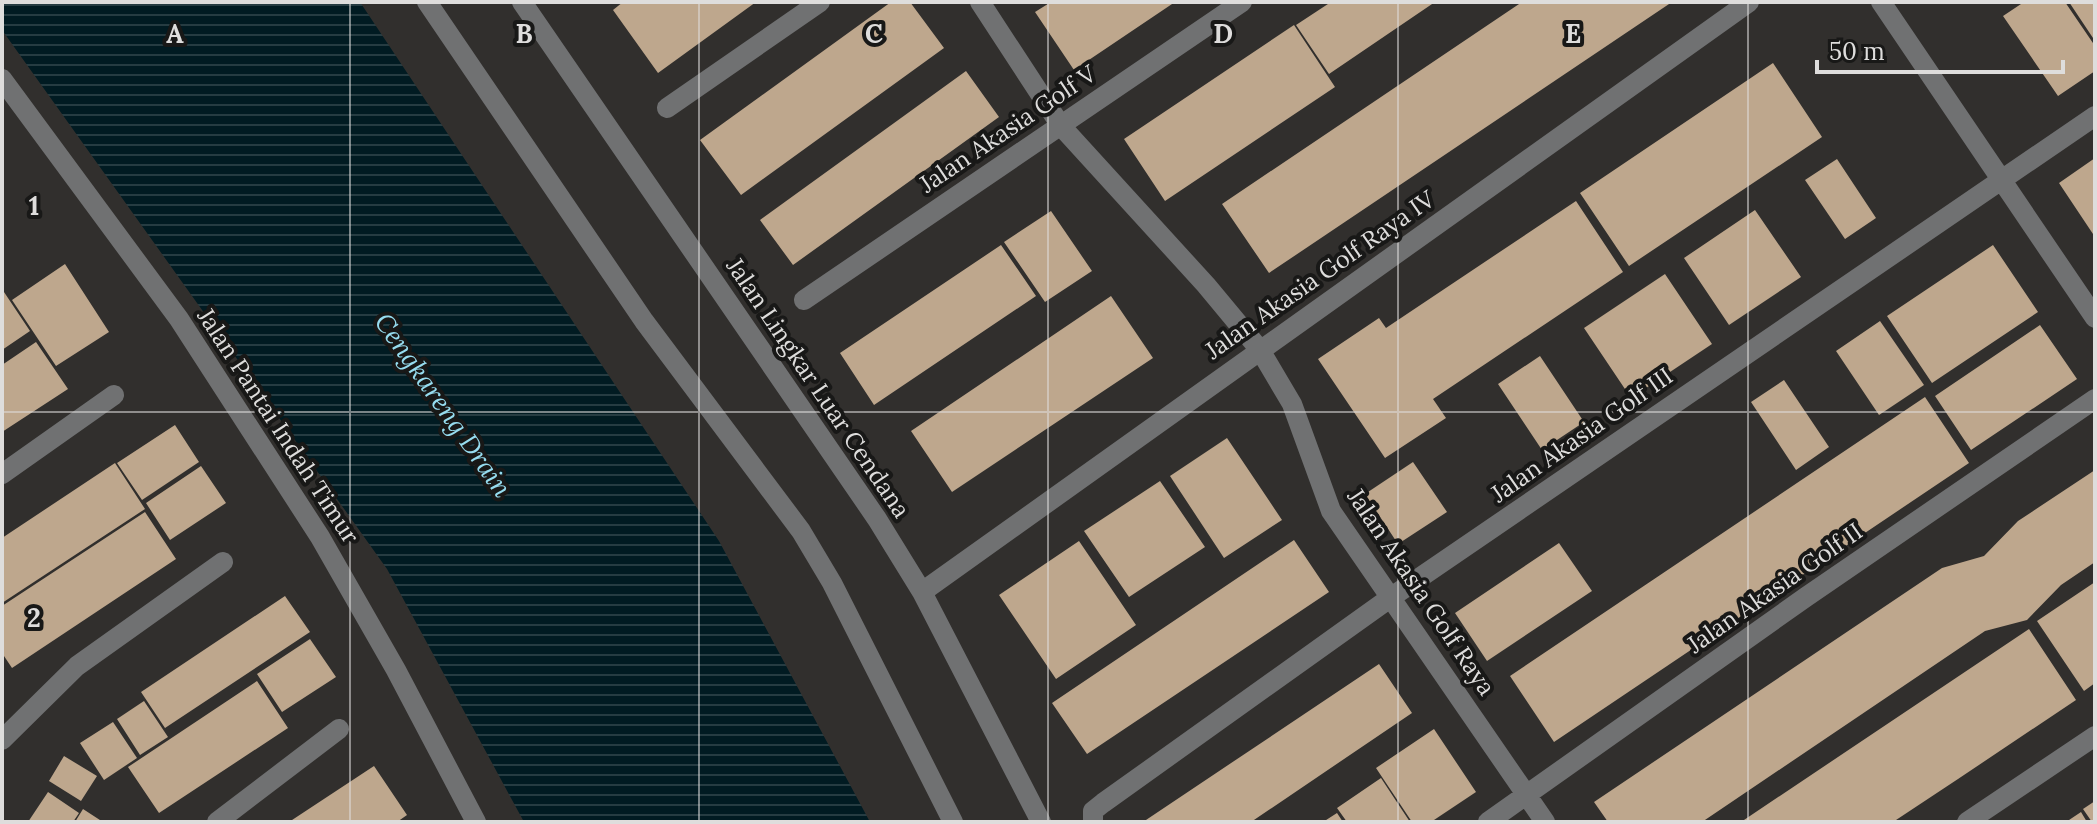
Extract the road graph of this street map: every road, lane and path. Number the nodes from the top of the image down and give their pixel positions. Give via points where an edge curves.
1 (427, 2) edge
2 (522, 2) edge
3 (820, 2) edge
4 (980, 2) edge
5 (1242, 2) edge
6 (1749, 2) edge
7 (1881, 2) edge
8 (2, 79) edge
9 (667, 108) dead end
10 (2095, 116) edge
11 (1061, 126) junction
12 (2002, 180) junction
13 (804, 300) dead end
14 (2095, 318) edge
15 (1260, 350) junction
16 (114, 395) dead end
17 (2095, 399) edge
18 (2, 474) edge
19 (223, 562) dead end
20 (922, 592) junction
21 (1390, 598) junction
22 (339, 729) dead end
23 (2095, 736) edge
24 (2, 740) edge
25 (1526, 795) junction
26 (217, 822) edge
27 (476, 822) edge
28 (953, 822) edge
29 (1041, 822) edge
30 (1093, 822) edge
31 (1488, 822) edge
32 (1545, 822) edge
33 (1967, 822) edge

1 - 28 street via 644,321 801,531
2 - 20 street, Jalan Lingkar Luar Cendana
3 - 9 street
4 - 11 street, Jalan Akasia Golf Raya
5 - 11 street, Jalan Akasia Golf V
6 - 15 street, Jalan Akasia Golf Raya IV
7 - 12 street
8 - 27 street, Jalan Pantai Indah Timur via 179,319 320,537
10 - 12 street, Jalan Akasia Golf III
11 - 13 street, Jalan Akasia Golf V
11 - 15 street, Jalan Akasia Golf Raya
12 - 14 street
12 - 21 street, Jalan Akasia Golf III
15 - 20 street, Jalan Akasia Golf Raya IV
15 - 21 street, Jalan Akasia Golf Raya via 1292,404 1331,511
16 - 18 street
17 - 25 street, Jalan Akasia Golf II
19 - 24 street via 77,666
20 - 29 street, Jalan Lingkar Luar Cendana
21 - 25 street, Jalan Akasia Golf Raya
21 - 30 street, Jalan Akasia Golf III via 1103,803 1093,811
22 - 26 street
23 - 33 street
25 - 31 street, Jalan Akasia Golf II
25 - 32 street, Jalan Akasia Golf Raya

